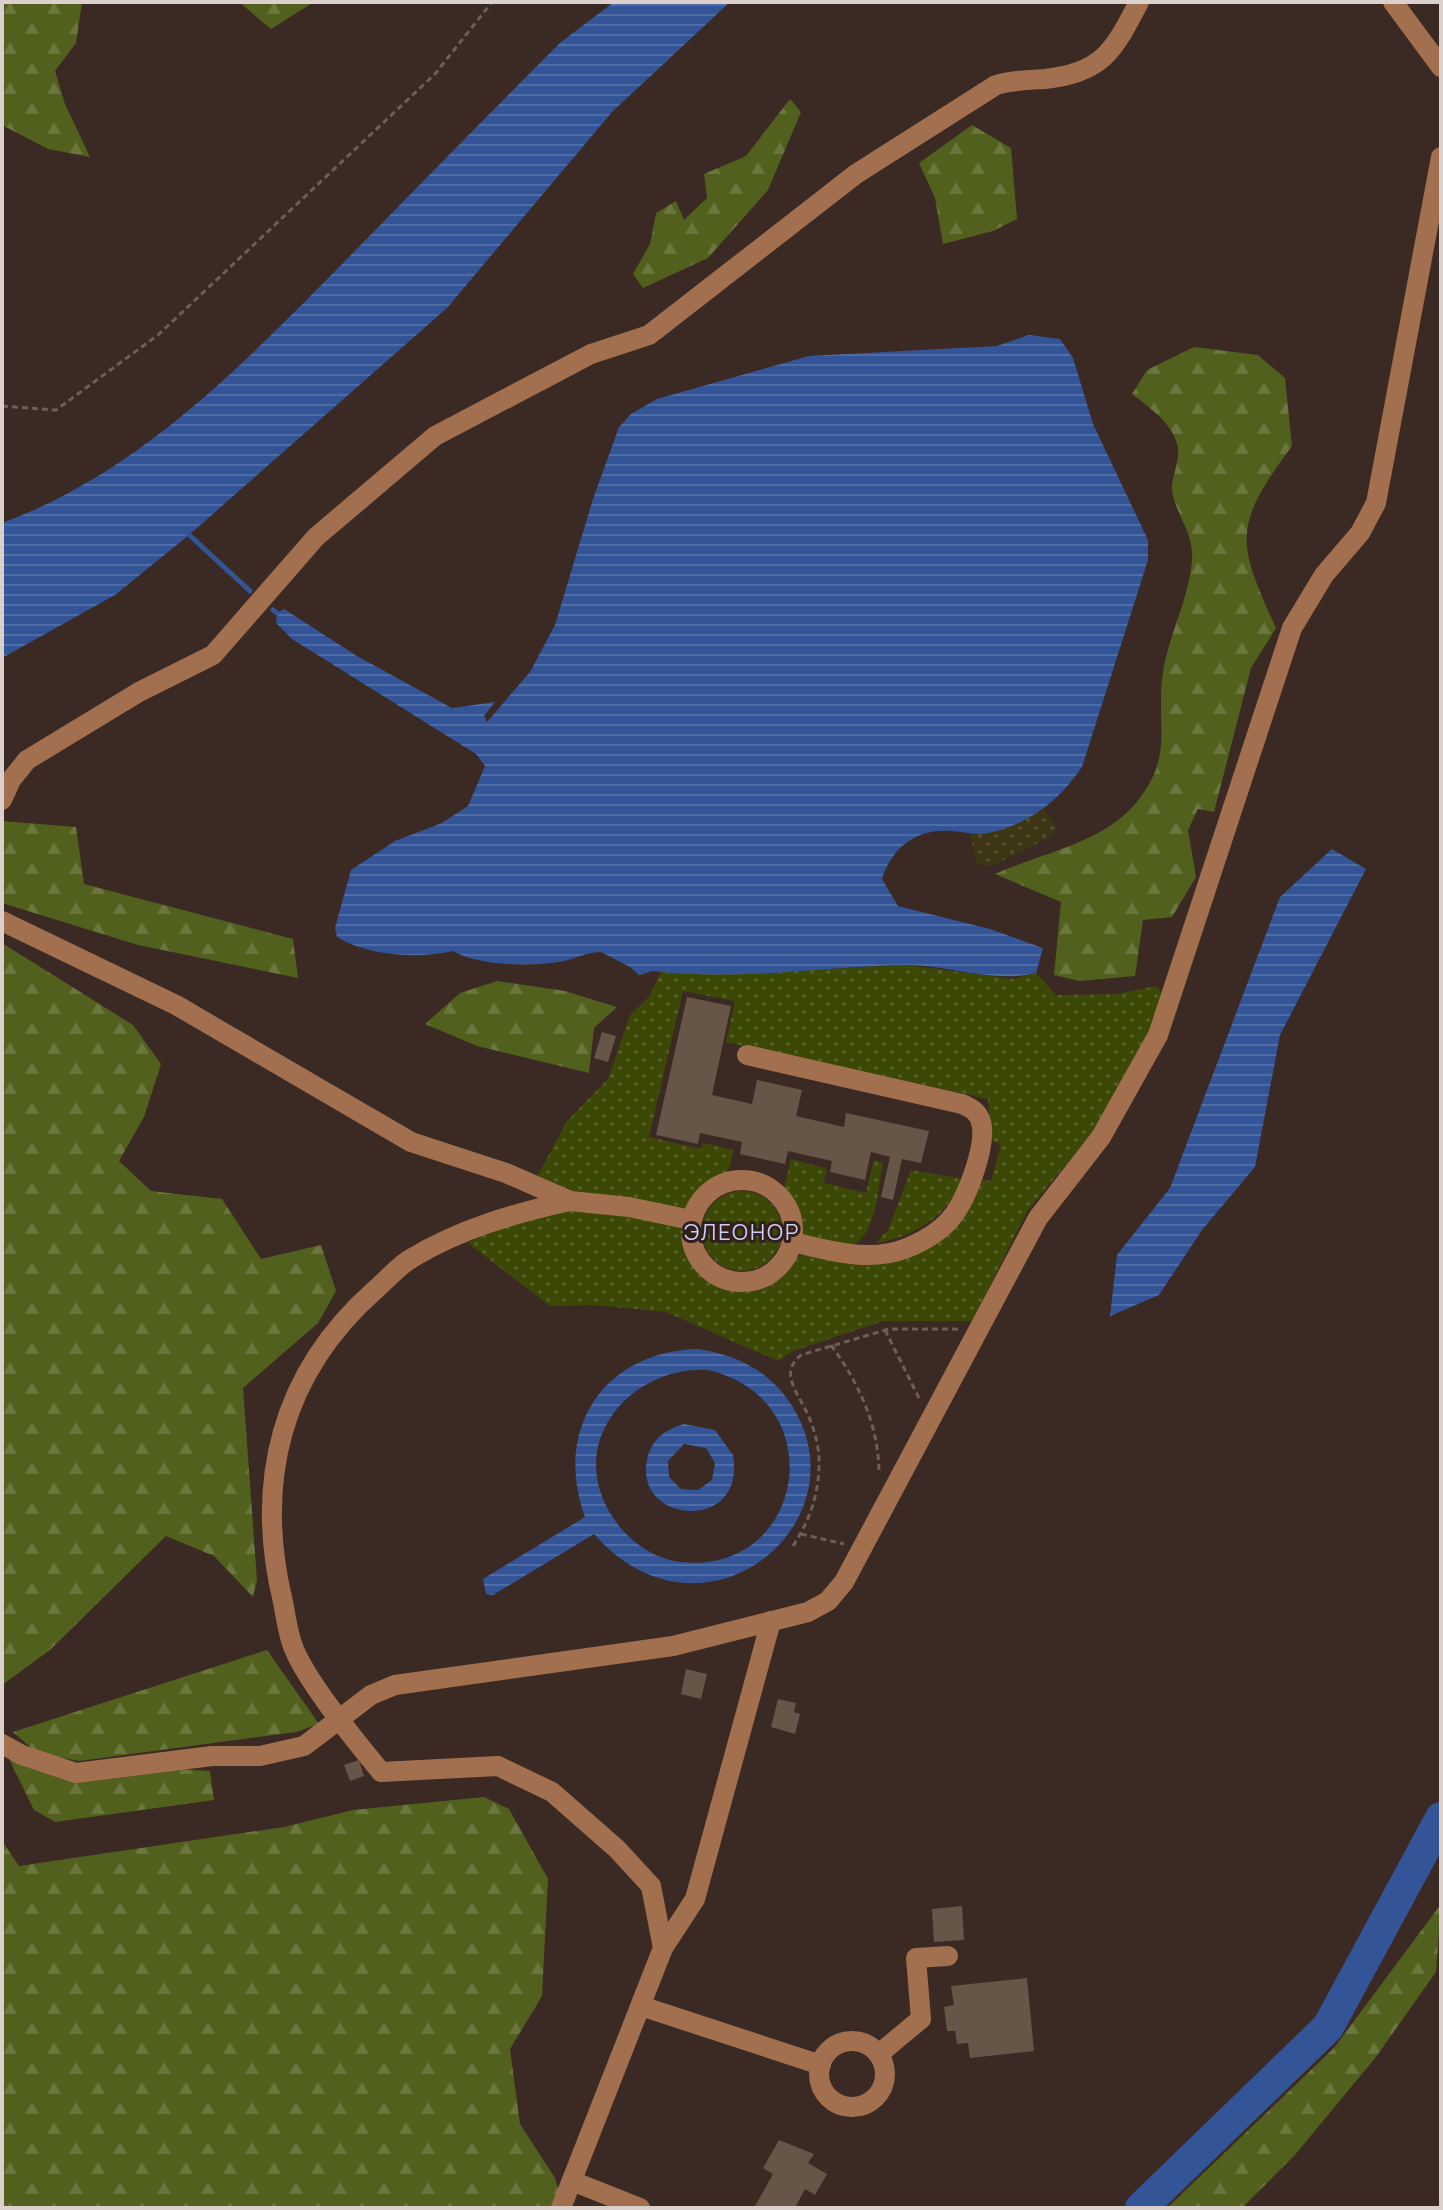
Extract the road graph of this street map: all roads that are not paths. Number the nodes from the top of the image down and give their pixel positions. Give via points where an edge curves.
1 (1139, 2) edge
2 (1393, 2) edge
3 (1441, 67) edge
4 (1441, 157) edge
5 (2, 800) edge
6 (2, 921) edge
7 (747, 1055) dead end
8 (570, 1201) junction
9 (691, 1220) junction
10 (793, 1242) junction
11 (771, 1621) junction
12 (341, 1721) junction
13 (2, 1744) edge
14 (663, 1948) junction
15 (948, 1956) dead end
16 (641, 2006) junction
17 (880, 2053) junction
18 (821, 2065) junction
19 (572, 2181) junction
20 (561, 2208) edge
21 (640, 2208) edge

1 - 5 street via 1100,64 1081,72 996,85 856,174 649,335 591,354 435,436 316,537 213,655 125,700 27,760
2 - 3 street
4 - 11 street via 1376,503 1292,628 1158,1035 1101,1137 1038,1218 844,1582 828,1601 808,1612
6 - 8 street via 176,1005 411,1142
7 - 10 street via 962,1104 981,1120 964,1200 928,1237 875,1255
8 - 9 street
8 - 12 street via 506,1215 410,1259 319,1351 285,1419 270,1490 275,1570 294,1649
9 - 10 street via 697,1205 721,1183 753,1180 785,1203 794,1225
9 - 10 street via 696,1255 722,1279 740,1283 774,1272
11 - 12 street via 673,1646 395,1685 371,1695
11 - 14 street via 695,1899
12 - 13 street via 304,1746 260,1756 212,1756 76,1773
12 - 14 street via 381,1772 498,1766 552,1792 651,1886
14 - 16 street
15 - 17 street via 916,1958 921,2019
16 - 18 street
16 - 19 street
17 - 18 street via 864,2043 842,2042
17 - 18 street via 882,2088 857,2106 828,2095
19 - 20 street
19 - 21 street

